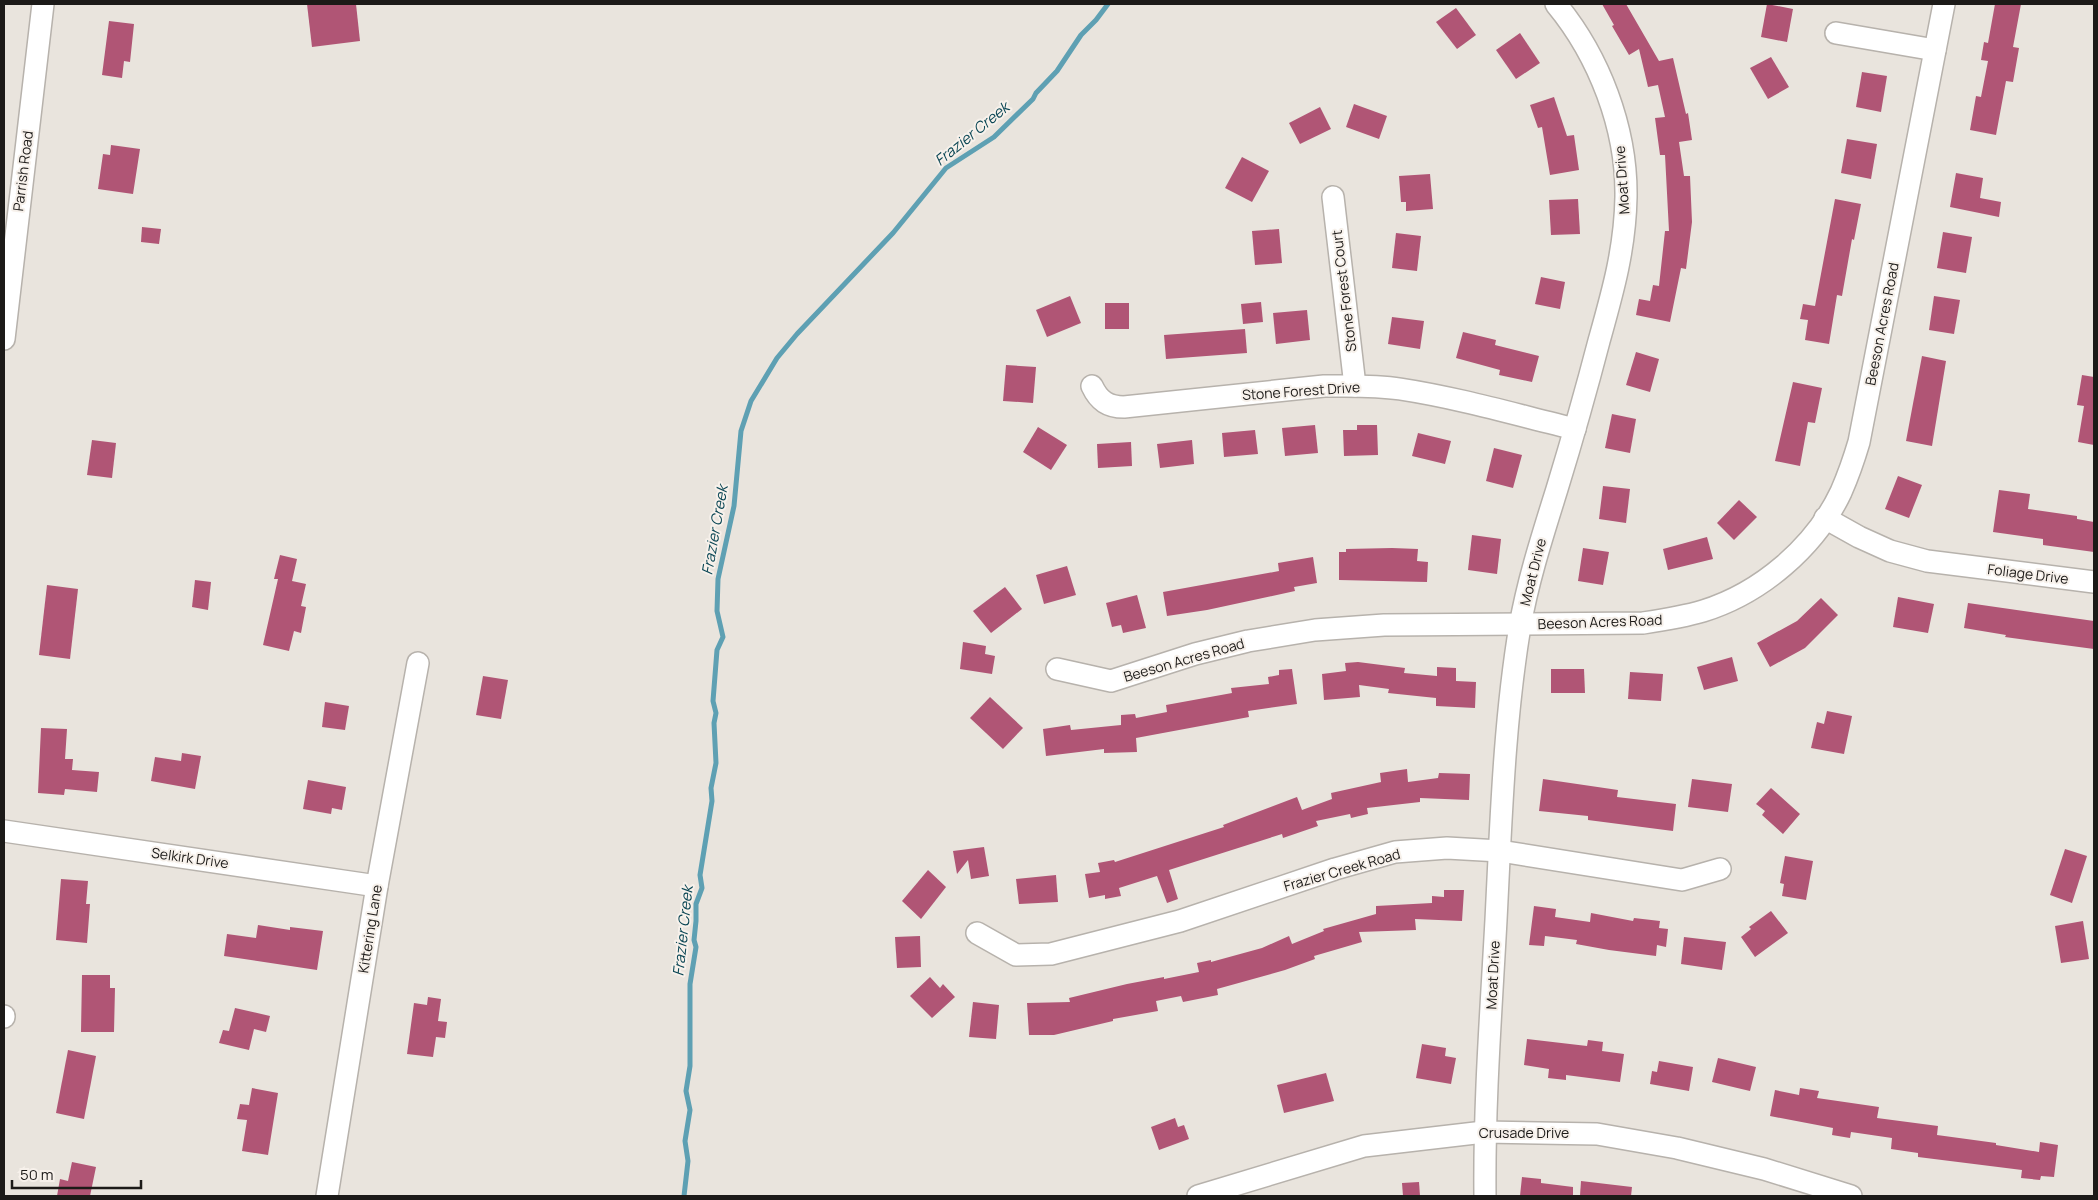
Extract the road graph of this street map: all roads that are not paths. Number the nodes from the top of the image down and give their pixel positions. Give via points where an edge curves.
1 (43, 4) edge
2 (1556, 4) edge
3 (1944, 4) edge
4 (1836, 34) dead end
5 (1935, 50) junction
6 (1333, 197) dead end
7 (4, 338) edge
8 (1092, 386) dead end
9 (1355, 386) junction
10 (1575, 429) junction
11 (1825, 518) junction
12 (2094, 582) edge
13 (1520, 624) junction
14 (418, 663) dead end
15 (1057, 669) dead end
16 (4, 831) edge
17 (1500, 851) junction
18 (1720, 869) dead end
19 (377, 886) junction
20 (976, 933) dead end
21 (1484, 1132) junction
22 (327, 1196) edge
23 (1198, 1196) edge
24 (1485, 1196) edge
25 (1851, 1196) edge

1 - 7 street, Parrish Road
2 - 10 street, Moat Drive via 1586,48 1603,84 1617,130 1626,192 1619,270
3 - 5 street, Beeson Acres Road
4 - 5 street
5 - 11 street, Beeson Acres Road via 1859,442 1840,493
6 - 9 street, Stone Forest Court
8 - 9 street, Stone Forest Drive via 1104,403 1124,407 1324,386
9 - 10 street, Stone Forest Drive via 1437,396
10 - 13 street, Moat Drive
11 - 12 street, Foliage Drive via 1859,538 1927,561
11 - 13 street, Beeson Acres Road via 1802,547 1762,582 1737,598 1704,611 1643,623
13 - 15 street, Beeson Acres Road via 1384,625 1315,630 1195,654 1110,681
13 - 17 street, Moat Drive via 1510,706
14 - 19 street, Kittering Lane
16 - 19 street, Selkirk Drive
17 - 18 street, Frazier Creek Road via 1682,880
17 - 20 street, Frazier Creek Road via 1447,848 1395,852 1180,921 1051,954 1016,955
17 - 21 street, Moat Drive
19 - 22 street, Kittering Lane
21 - 23 street, Crusade Drive via 1364,1146
21 - 24 street, Moat Drive
21 - 25 street, Crusade Drive via 1614,1137 1764,1169

